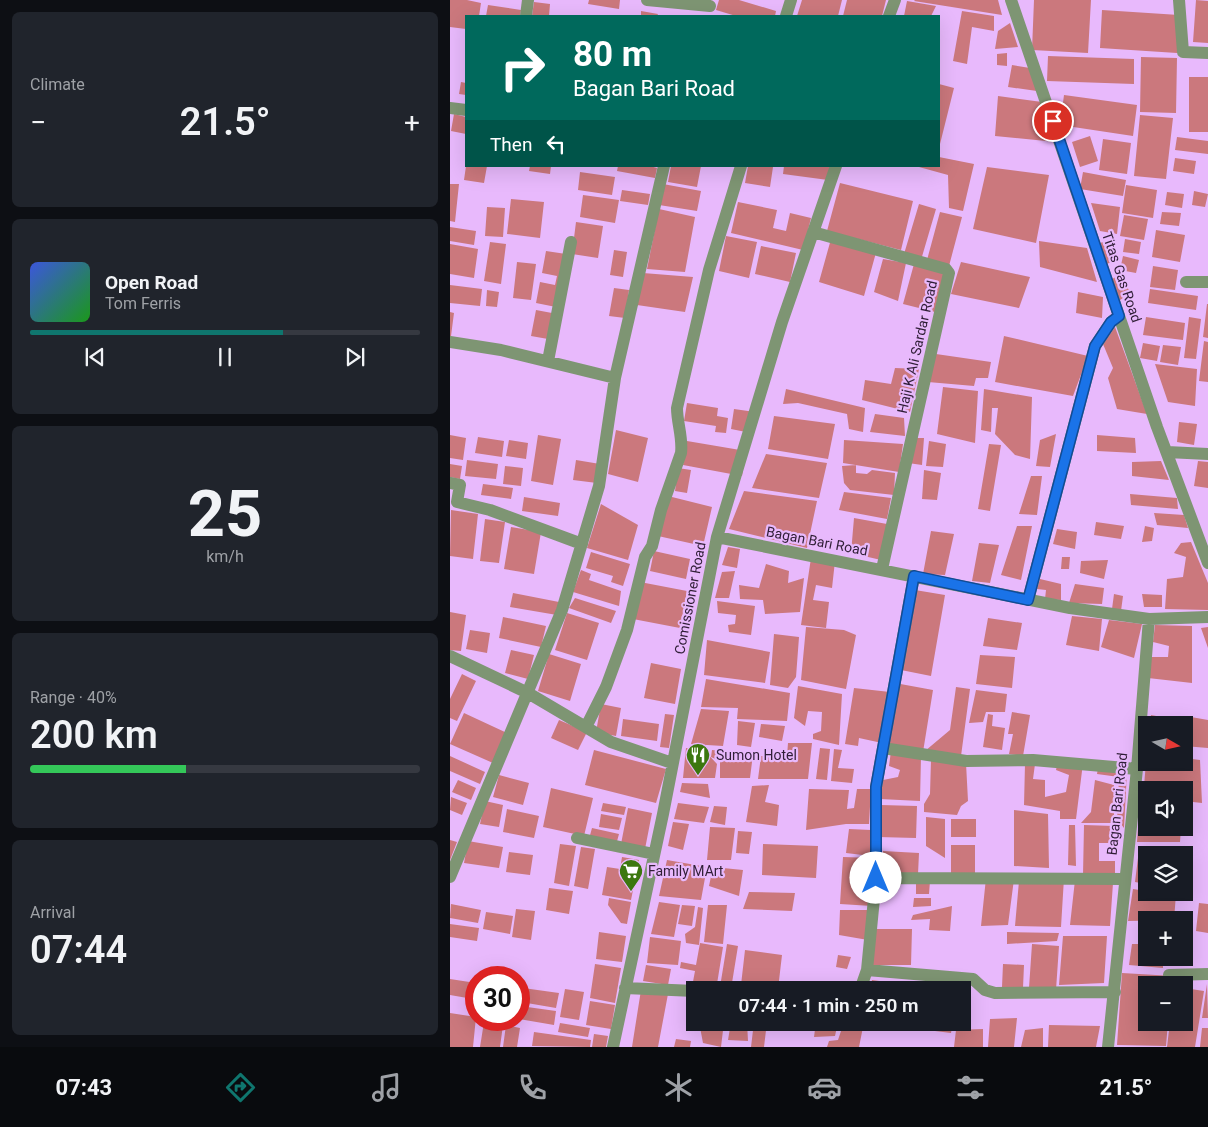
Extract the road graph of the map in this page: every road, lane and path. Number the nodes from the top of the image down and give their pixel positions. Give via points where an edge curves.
1 (528, 0) edge
2 (647, 0) edge
3 (791, 0) edge
4 (895, 0) edge
5 (1011, 0) edge
6 (1179, 0) edge
7 (709, 7) edge
8 (526, 15) edge
9 (786, 15) edge
10 (889, 15) edge
11 (1208, 53) edge
12 (450, 108) edge
13 (465, 110) edge
14 (664, 167) edge
15 (741, 167) edge
16 (836, 167) edge
17 (813, 232) junction
18 (571, 242) dead end
19 (1186, 282) dead end
20 (1208, 282) edge
21 (1119, 316) junction
22 (450, 342) edge
23 (548, 361) junction
24 (615, 378) junction
25 (1167, 452) junction
26 (1208, 454) edge
27 (450, 483) edge
28 (717, 537) junction
29 (582, 544) junction
30 (1208, 563) edge
31 (882, 569) junction
32 (914, 576) junction
33 (1028, 600) junction
34 (1208, 617) edge
35 (1149, 619) junction
36 (450, 656) edge
37 (528, 693) junction
38 (586, 727) junction
39 (883, 748) junction
40 (672, 763) junction
41 (1137, 769) junction
42 (577, 838) dead end
43 (654, 854) junction
44 (450, 878) edge
45 (876, 878) junction
46 (1125, 879) junction
47 (867, 970) junction
48 (1169, 974) dead end
49 (1208, 974) edge
50 (863, 981) edge
51 (625, 988) junction
52 (686, 991) edge
53 (1115, 992) junction
54 (613, 1047) edge
55 (1108, 1047) edge

1 - 8 street
2 - 7 street
3 - 9 street
4 - 10 street
5 - 21 street, Titas Gas Road
6 - 11 street via 1183,52
12 - 13 street
14 - 24 street
15 - 38 street via 708,270 677,408 681,453 652,546 645,557 627,630 606,687
16 - 17 street, Comissioner Road
17 - 28 street, Comissioner Road via 782,322
17 - 31 street, Haji K Ali Sardar Road via 946,269 949,273
18 - 23 street
19 - 20 street
21 - 25 street, Titas Gas Road
21 - 33 street via 1095,346
22 - 23 street
23 - 24 street
24 - 29 street via 599,486
25 - 26 street
25 - 30 street, Titas Gas Road
27 - 29 street via 460,485 457,502 490,510
28 - 31 street, Bagan Bari Road
28 - 40 street, Comissioner Road
29 - 37 street via 562,610
31 - 32 street, Bagan Bari Road
32 - 33 street, Bagan Bari Road
32 - 39 street
33 - 35 street, Bagan Bari Road
34 - 35 street, Bagan Bari Road
35 - 41 street, Bagan Bari Road
36 - 37 street
37 - 38 street
37 - 44 street
38 - 40 street via 611,742
39 - 41 street via 966,761 1033,760
39 - 45 street via 876,787
40 - 43 street, Comissioner Road
41 - 46 street, Bagan Bari Road
42 - 43 street
43 - 51 street, Comissioner Road
45 - 46 street
45 - 47 street
46 - 53 street, Bagan Bari Road
47 - 50 street
47 - 53 street via 973,979 985,990 995,992
48 - 49 street
51 - 52 street
51 - 54 street, Comissioner Road
53 - 55 street, Bagan Bari Road

